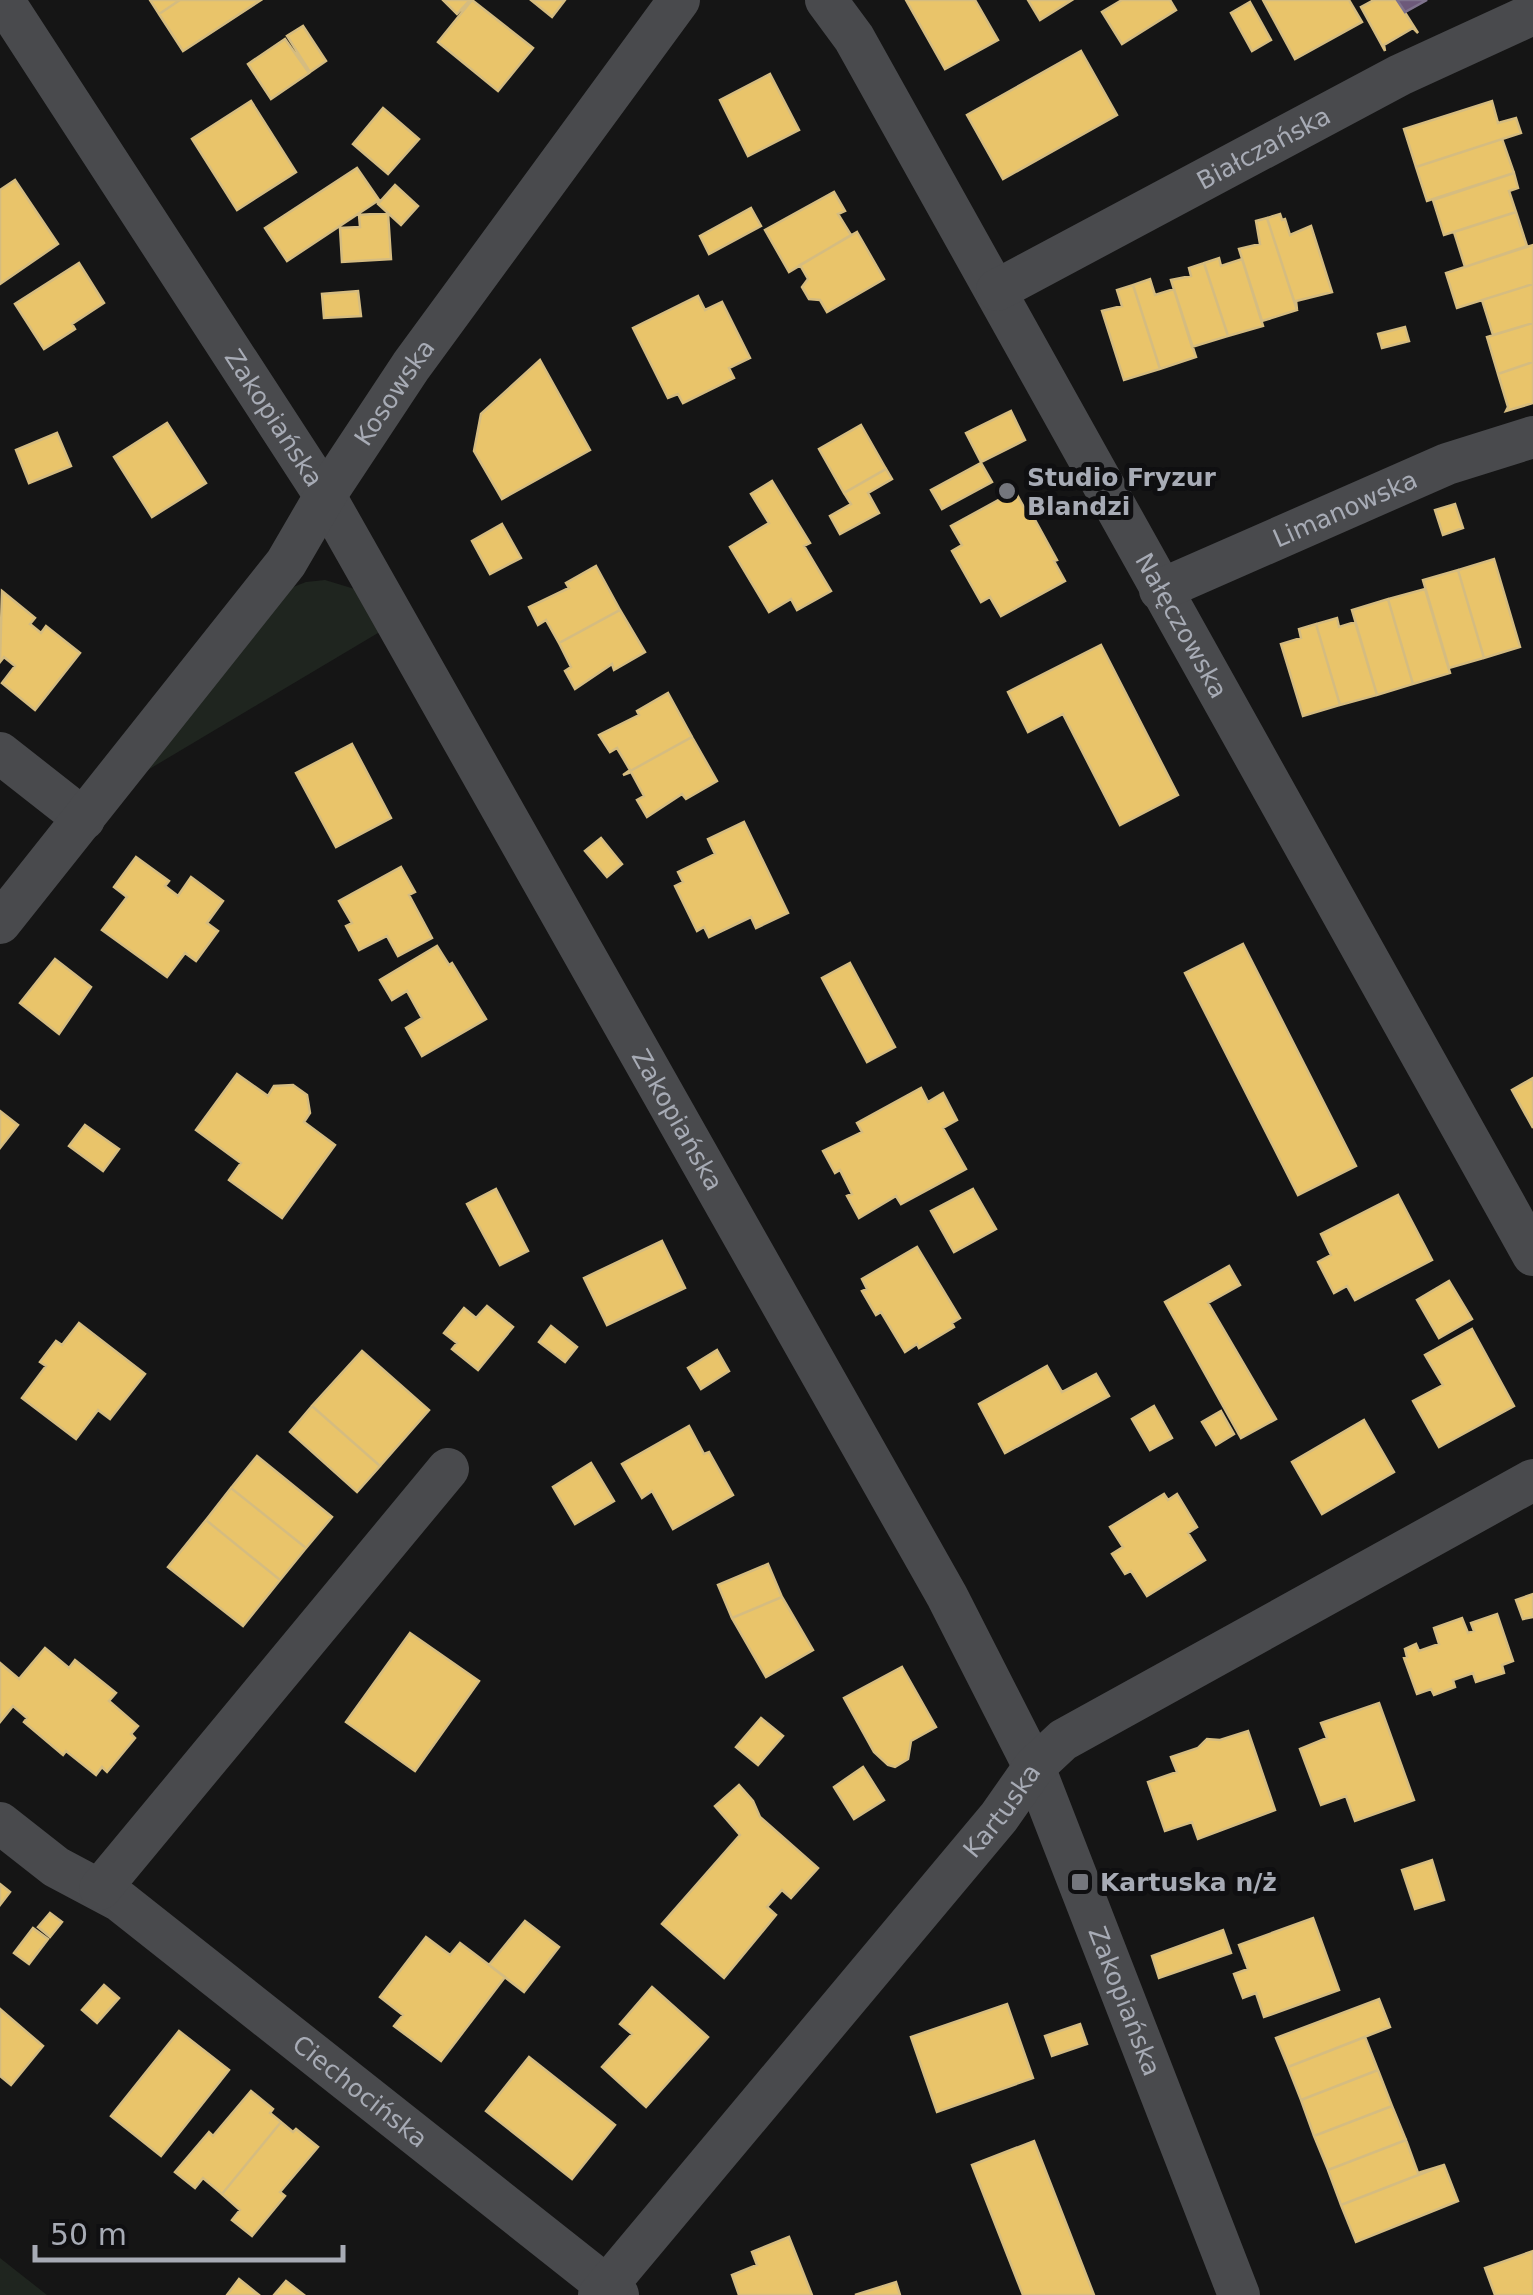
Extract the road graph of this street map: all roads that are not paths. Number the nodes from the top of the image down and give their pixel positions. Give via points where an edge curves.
1 (4, 0) edge
2 (679, 0) edge
3 (826, 0) edge
4 (1533, 14) edge
5 (997, 290) junction
6 (1533, 437) edge
7 (325, 496) junction
8 (1160, 590) junction
9 (0, 753) edge
10 (84, 819) junction
11 (0, 923) edge
12 (1533, 1255) edge
13 (448, 1468) dead end
14 (1533, 1480) edge
15 (1034, 1767) junction
16 (0, 1823) edge
17 (100, 1889) junction
18 (608, 2292) edge
19 (1239, 2295) edge

1 - 7 street, Zakopiańska
2 - 7 street, Kosowska via 410,366
3 - 5 street, Nałęczowska
4 - 5 street, Białczańska via 1400,74
5 - 8 street, Nałęczowska
6 - 8 street, Limanowska via 1447,464
7 - 10 street, Kosowska via 286,563
7 - 15 street, Zakopiańska via 947,1596
8 - 12 street, Nałęczowska
9 - 10 street
10 - 11 street, Kosowska
13 - 17 street
14 - 15 street, Kartuska via 1063,1740
15 - 18 street, Kartuska
15 - 19 street, Zakopiańska
16 - 17 street, Ciechocińska via 56,1867
17 - 18 street, Ciechocińska

